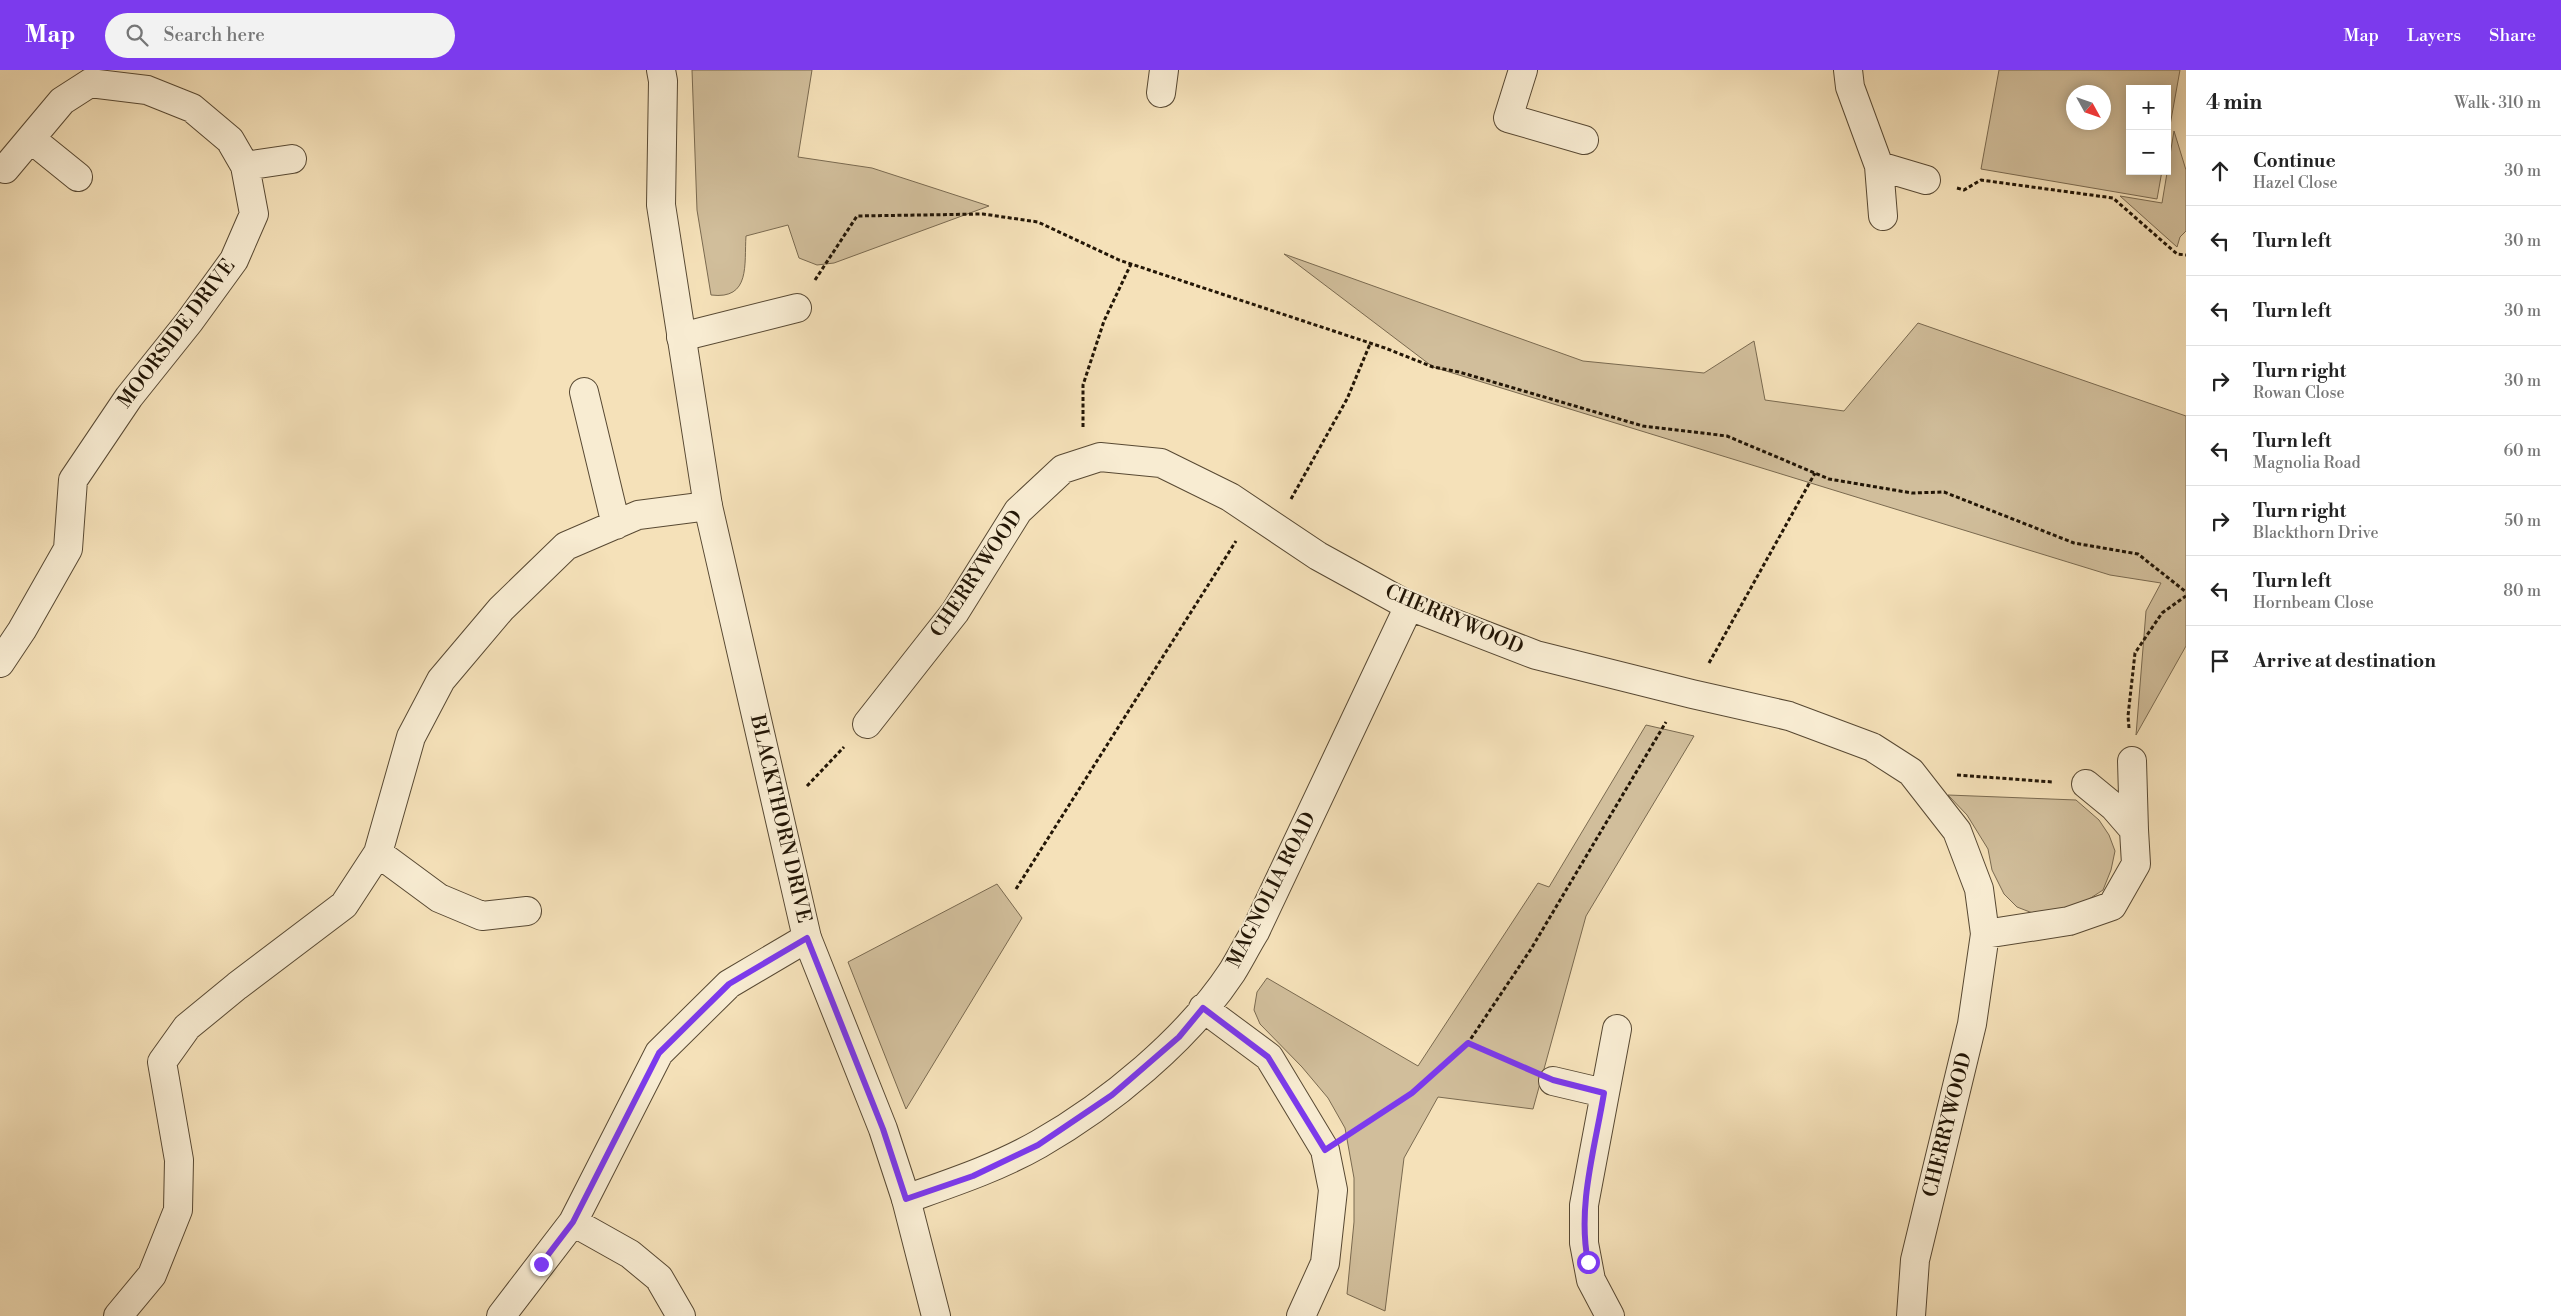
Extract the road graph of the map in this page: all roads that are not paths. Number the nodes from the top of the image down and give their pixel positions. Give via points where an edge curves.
1 (661, 70) edge
2 (1523, 70) edge
3 (1848, 70) edge
4 (31, 139) junction
5 (1584, 140) dead end
6 (292, 159) dead end
7 (245, 166) junction
8 (1879, 166) junction
9 (4, 169) dead end
10 (78, 177) dead end
11 (1926, 180) road end
12 (1883, 216) dead end
13 (797, 308) road end
14 (681, 337) junction
15 (584, 392) dead end
16 (708, 506) junction
17 (616, 525) junction
18 (1409, 606) junction
19 (0, 663) edge
20 (866, 724) road end
21 (2132, 761) road end
22 (2086, 784) road end
23 (2134, 830) junction
24 (378, 853) junction
25 (527, 911) dead end
26 (1985, 934) junction
27 (807, 938) junction
28 (1203, 1008) junction
29 (1616, 1029) dead end
30 (1553, 1080) road end
31 (1604, 1093) junction
32 (906, 1199) junction
33 (573, 1222) junction
34 (1908, 1315) edge
35 (118, 1316) edge
36 (501, 1316) edge
37 (682, 1316) edge
38 (936, 1316) edge
39 (1301, 1316) edge
40 (1610, 1316) edge

1 - 14 street, BLACKTHORN DRIVE via 661,205
2 - 5 street via 1508,118
3 - 8 street via 1850,86
4 - 7 street, MOORSIDE DRIVE via 62,101 90,83 147,90 192,108 230,140
4 - 9 street, MOORSIDE DRIVE
4 - 10 street
6 - 7 street
7 - 19 street, MOORSIDE DRIVE via 254,214 234,260 129,397 73,480 68,549
8 - 11 street
8 - 12 street
13 - 14 street
14 - 16 street, BLACKTHORN DRIVE
15 - 17 street
16 - 17 street via 638,515
16 - 27 street, BLACKTHORN DRIVE
17 - 24 street via 566,546 501,609 441,680 411,737
18 - 20 street, CHERRYWOOD via 1318,556 1230,497 1161,463 1100,457 1063,469 1018,511 955,612
18 - 26 street, CHERRYWOOD via 1536,655 1789,716 1872,748 1911,772 1957,831 1979,889
18 - 28 street, MAGNOLIA ROAD via 1254,932 1232,972
21 - 23 street
22 - 23 street via 2114,807
23 - 26 street via 2136,864 2112,906 2069,921
24 - 25 street via 439,898 482,916
24 - 35 street via 344,905 187,1027 162,1062 179,1160 178,1210 152,1275
26 - 34 street, CHERRYWOOD via 1972,1024 1915,1260
27 - 32 street, BLACKTHORN DRIVE via 883,1129
27 - 33 street via 729,984 659,1053
28 - 32 street, MAGNOLIA ROAD via 1179,1037 1112,1095 1038,1145 973,1176
28 - 39 street via 1268,1057 1325,1150 1332,1190 1325,1263
29 - 31 street
30 - 31 street
31 - 40 street via 1584,1205 1584,1243 1591,1280
32 - 38 street, BLACKTHORN DRIVE
33 - 36 street
33 - 37 street via 630,1254 659,1278

